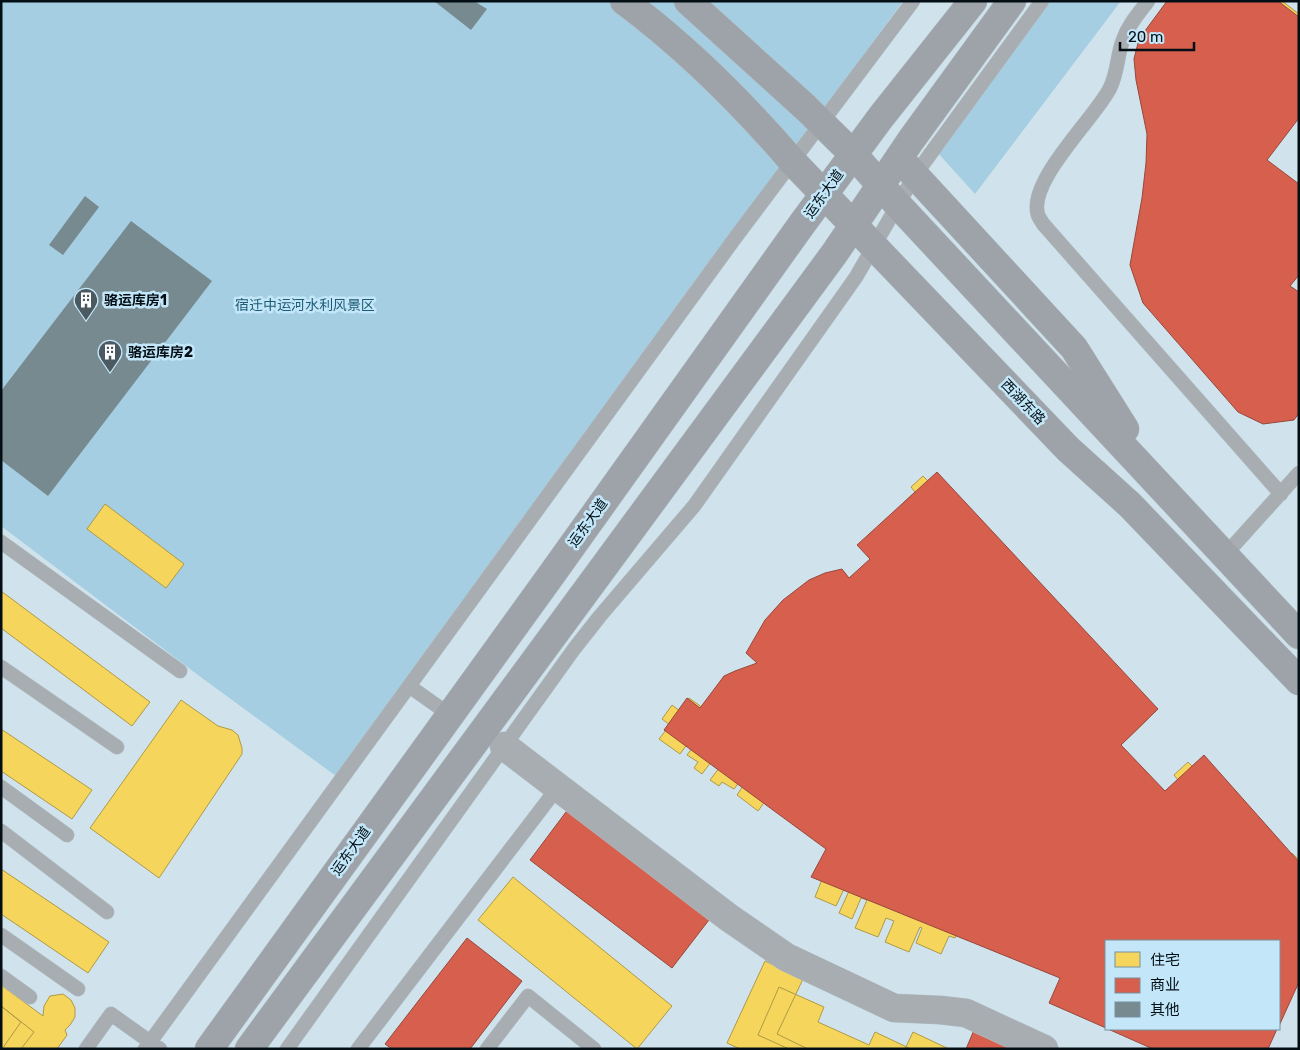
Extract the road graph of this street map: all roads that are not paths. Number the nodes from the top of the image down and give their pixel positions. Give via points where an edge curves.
1 (624, 1) edge
2 (688, 1) edge
3 (914, 1) edge
4 (973, 1) edge
5 (1012, 1) edge
6 (1042, 1) edge
7 (1148, 1) edge
8 (821, 122) junction
9 (853, 154) junction
10 (792, 161) junction
11 (907, 167) junction
12 (880, 185) junction
13 (824, 194) junction
14 (898, 205) junction
15 (854, 225) junction
16 (873, 246) junction
17 (1299, 474) edge
18 (1167, 493) junction
19 (1280, 494) junction
20 (1, 542) edge
21 (1225, 556) junction
22 (1299, 635) edge
23 (1, 667) edge
24 (180, 671) dead end
25 (1299, 681) edge
26 (409, 686) junction
27 (450, 715) junction
28 (504, 746) junction
29 (117, 747) dead end
30 (1, 787) edge
31 (558, 787) junction
32 (1, 831) edge
33 (67, 835) dead end
34 (108, 912) dead end
35 (1, 935) edge
36 (1, 976) edge
37 (78, 990) dead end
38 (30, 997) dead end
39 (151, 1046) edge
40 (86, 1049) edge
41 (209, 1049) edge
42 (248, 1049) edge
43 (287, 1049) edge
44 (358, 1049) edge
45 (488, 1049) edge
46 (594, 1049) edge
47 (1044, 1049) edge

1 - 10 main road, 西湖东路 via 691,57 753,116
2 - 8 main road
3 - 8 lane
4 - 9 main road, 运东大道
5 - 11 main road
6 - 11 lane
7 - 19 lane via 1122,40 1116,76 1109,90 1059,156 1044,183 1038,200 1038,214 1044,225
8 - 9 main road
8 - 10 lane
9 - 12 main road
9 - 13 main road, 运东大道
10 - 13 main road, 西湖东路
10 - 26 lane
11 - 12 main road
11 - 14 lane
11 - 18 main road via 1074,348
12 - 14 main road
12 - 15 main road
13 - 15 main road, 西湖东路
13 - 27 main road, 运东大道
14 - 16 lane
14 - 18 main road
15 - 16 main road, 西湖东路
15 - 42 main road
16 - 25 main road, 西湖东路 via 1068,449 1130,505
16 - 28 lane via 856,277 694,506 600,616
17 - 19 lane
18 - 21 main road
19 - 21 lane
20 - 24 lane
21 - 22 main road
23 - 29 lane
26 - 27 lane
26 - 39 lane
27 - 41 main road, 运东大道
28 - 31 street
28 - 43 lane
30 - 33 lane
31 - 44 lane
31 - 47 street via 728,917 786,957 894,1008 966,1013
32 - 34 lane
35 - 37 lane
36 - 38 lane
39 - 40 lane via 111,1014
45 - 46 lane via 528,996

